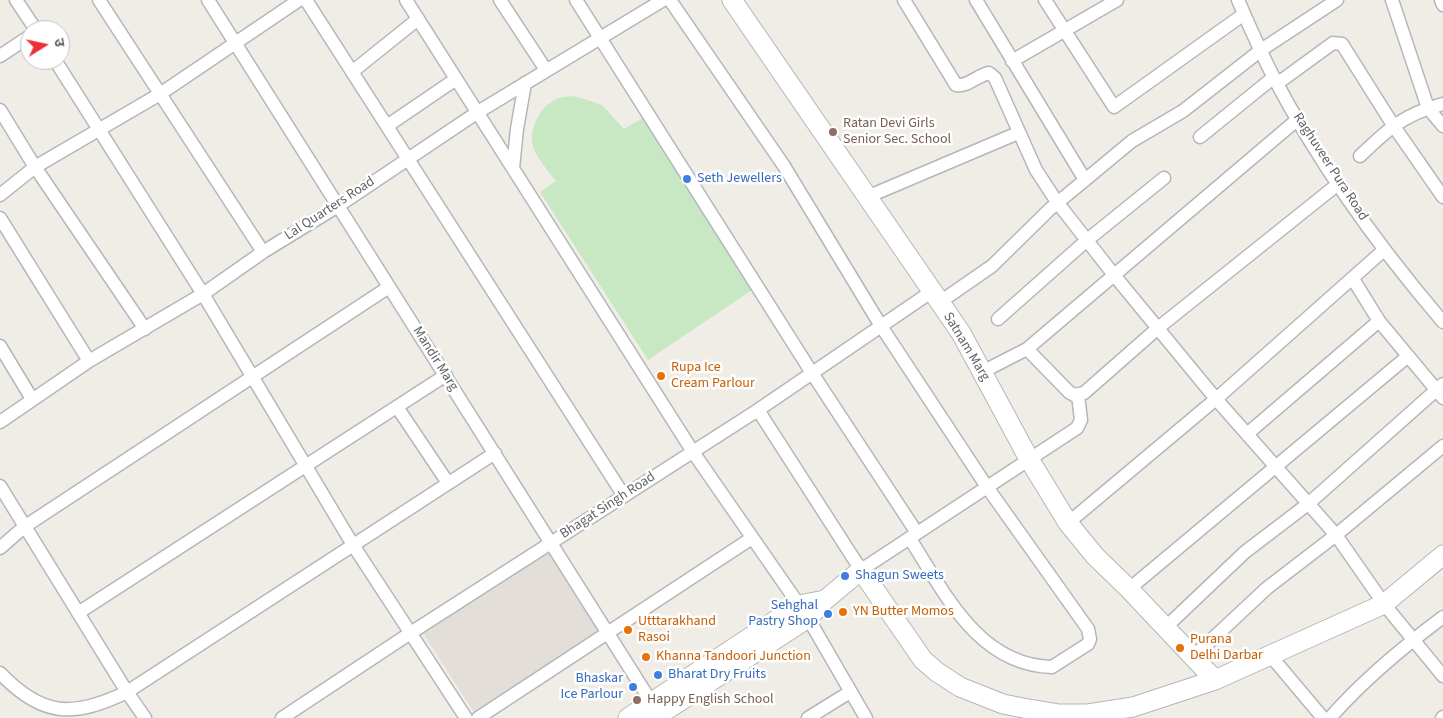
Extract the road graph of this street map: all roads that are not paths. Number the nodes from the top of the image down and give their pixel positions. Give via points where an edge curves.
1 (16, 0) edge
2 (99, 0) edge
3 (208, 0) edge
4 (299, 0) edge
5 (306, 0) edge
6 (406, 0) edge
7 (500, 0) edge
8 (576, 0) edge
9 (662, 0) edge
10 (670, 0) edge
11 (904, 0) edge
12 (976, 0) edge
13 (1045, 0) edge
14 (1117, 0) edge
15 (1238, 0) edge
16 (1392, 0) edge
17 (1442, 0) edge
18 (738, 1) edge
19 (1333, 1) edge
20 (1443, 5) edge
21 (1244, 14) junction
22 (418, 19) junction
23 (29, 20) edge
24 (1063, 30) junction
25 (600, 37) junction
26 (235, 42) junction
27 (20, 43) edge
28 (1261, 50) junction
29 (0, 56) edge
30 (1012, 60) junction
31 (60, 70) edge
32 (546, 70) junction
33 (352, 72) junction
34 (456, 78) junction
35 (1276, 80) junction
36 (525, 83) junction
37 (160, 94) junction
38 (1443, 104) edge
39 (1428, 108) junction
40 (0, 110) edge
41 (478, 112) junction
42 (1298, 119) junction
43 (1393, 125) junction
44 (387, 126) junction
45 (1443, 126) edge
46 (98, 130) junction
47 (1018, 133) junction
48 (1200, 137) dead end
49 (1360, 156) dead end
50 (408, 159) junction
51 (36, 167) junction
52 (513, 168) junction
53 (1164, 178) dead end
54 (1085, 180) junction
55 (1338, 184) junction
56 (0, 195) edge
57 (867, 197) junction
58 (1443, 197) edge
59 (1057, 202) junction
60 (338, 206) junction
61 (0, 218) edge
62 (1086, 241) junction
63 (1384, 250) junction
64 (263, 252) junction
65 (1114, 275) junction
66 (1353, 279) junction
67 (390, 287) junction
68 (203, 294) junction
69 (935, 297) junction
70 (998, 319) dead end
71 (1379, 320) junction
72 (1443, 322) edge
73 (881, 326) junction
74 (1158, 328) junction
75 (145, 329) junction
76 (0, 346) edge
77 (1027, 349) junction
78 (1407, 357) junction
79 (89, 361) junction
80 (982, 372) junction
81 (812, 373) junction
82 (446, 375) junction
83 (253, 377) junction
84 (1441, 390) edge
85 (1078, 395) junction
86 (32, 399) junction
87 (1216, 399) junction
88 (397, 407) junction
89 (758, 410) junction
90 (0, 422) edge
91 (1247, 434) junction
92 (1443, 446) edge
93 (693, 452) junction
94 (495, 453) junction
95 (1029, 459) junction
96 (306, 466) junction
97 (1275, 466) junction
98 (448, 484) junction
99 (0, 486) edge
100 (987, 487) junction
101 (624, 496) junction
102 (1308, 504) junction
103 (1068, 523) junction
104 (24, 527) junction
105 (1336, 535) junction
106 (914, 536) junction
107 (752, 538) junction
108 (551, 542) junction
109 (353, 545) junction
110 (0, 548) edge
111 (1443, 555) edge
112 (861, 570) junction
113 (1130, 589) junction
114 (1384, 604) junction
115 (804, 611) junction
116 (78, 613) junction
117 (1443, 617) edge
118 (1166, 628) junction
119 (412, 632) junction
120 (608, 632) junction
121 (1413, 639) junction
122 (1270, 655) junction
123 (1193, 657) junction
124 (0, 673) edge
125 (1443, 676) edge
126 (1215, 680) junction
127 (126, 692) junction
128 (850, 692) junction
129 (656, 713) edge
130 (1087, 716) edge
131 (145, 718) edge
132 (282, 718) edge
133 (466, 718) edge
134 (478, 718) edge
135 (628, 718) edge
136 (808, 718) edge
137 (866, 718) edge
138 (1323, 718) edge
139 (1330, 718) edge

1 - 23 street
2 - 37 street
3 - 26 street, Mandir Marg
4 - 26 street
5 - 33 street
6 - 22 street
7 - 32 street
8 - 25 street
9 - 25 street, Lal Quarters Road
10 - 73 street via 784,166
11 - 47 street via 956,85 964,85 990,73
12 - 30 street
13 - 24 street
14 - 24 street
15 - 21 street, Raghuveer Pura Road
16 - 39 street
17 - 20 street
18 - 57 street, Satnam Marg
19 - 28 street, Bhagat Singh Road
21 - 24 street via 1114,107
21 - 28 street, Raghuveer Pura Road
22 - 33 street
22 - 34 street
24 - 30 street
25 - 32 street, Lal Quarters Road
25 - 81 street
26 - 37 street
26 - 60 street, Mandir Marg
27 - 29 street
28 - 35 street, Raghuveer Pura Road
28 - 54 street, Bhagat Singh Road via 1183,111 1132,141
30 - 54 street
31 - 46 street
32 - 36 street, Lal Quarters Road
33 - 44 street
34 - 41 street
34 - 44 street
35 - 42 street, Raghuveer Pura Road
35 - 43 street via 1338,42 1346,49
35 - 48 street
36 - 41 street, Lal Quarters Road
36 - 52 street
37 - 46 street
37 - 64 street
38 - 39 street
39 - 43 street
39 - 45 street
40 - 51 street
41 - 50 street, Lal Quarters Road
41 - 52 street
42 - 55 street, Raghuveer Pura Road
42 - 65 street
43 - 49 street
43 - 58 street
44 - 50 street
46 - 51 street
46 - 68 street
47 - 57 street
47 - 59 street via 1036,170
50 - 60 street, Lal Quarters Road
50 - 101 street
51 - 56 street
51 - 75 street
52 - 93 street
53 - 62 street
54 - 59 street, Bhagat Singh Road
55 - 63 street, Raghuveer Pura Road
55 - 74 street
57 - 69 street, Satnam Marg
59 - 62 street
59 - 69 street, Bhagat Singh Road via 992,266
60 - 64 street, Lal Quarters Road
60 - 67 street, Mandir Marg
61 - 79 street
62 - 65 street
62 - 70 street
63 - 66 street
63 - 72 street, Raghuveer Pura Road
64 - 68 street, Lal Quarters Road
65 - 74 street
65 - 77 street
66 - 71 street
66 - 87 street
67 - 82 street, Mandir Marg
67 - 83 street
68 - 75 street, Lal Quarters Road
68 - 83 street
69 - 73 street, Bhagat Singh Road
69 - 80 street, Satnam Marg via 961,333
71 - 78 street
71 - 91 street
73 - 81 street, Bhagat Singh Road
73 - 100 street
74 - 85 street
74 - 87 street
75 - 79 street, Lal Quarters Road
76 - 86 street
77 - 80 street
77 - 85 street via 1069,392
78 - 84 street
78 - 97 street
79 - 86 street, Lal Quarters Road
80 - 95 street, Satnam Marg
81 - 89 street, Bhagat Singh Road
81 - 106 street
82 - 88 street
82 - 94 street, Mandir Marg
83 - 96 street
83 - 104 street
84 - 102 street
85 - 95 street via 1080,420 1077,428
86 - 90 street, Lal Quarters Road
87 - 91 street
87 - 103 street
88 - 96 street
88 - 98 street
89 - 93 street, Bhagat Singh Road
89 - 112 street
91 - 97 street
92 - 105 street
93 - 101 street, Bhagat Singh Road
93 - 107 street
94 - 98 street
94 - 108 street, Mandir Marg
95 - 100 street
95 - 103 street, Satnam Marg
96 - 109 street
96 - 116 street
97 - 102 street
97 - 113 street
98 - 109 street
99 - 104 street
100 - 106 street
100 - 106 street via 1088,628 1088,644 1058,664 1044,667 988,646 962,620
101 - 108 street, Bhagat Singh Road
102 - 105 street
102 - 118 street via 1245,552
103 - 113 street, Satnam Marg via 1095,556
104 - 110 street
104 - 116 street
105 - 114 street
105 - 123 street via 1267,588
106 - 112 street
107 - 115 street
107 - 120 street
108 - 119 street, Bhagat Singh Road
108 - 120 street, Mandir Marg
109 - 119 street
109 - 127 street
111 - 114 street
112 - 115 street via 825,600
112 - 130 street via 923,660 960,687 994,701 1023,708
113 - 118 street, Satnam Marg
114 - 121 street
114 - 122 street
115 - 128 street
115 - 129 street
116 - 127 street
117 - 121 street
118 - 123 street, Satnam Marg
119 - 132 street, Bhagat Singh Road
119 - 133 street
120 - 129 street, Mandir Marg
120 - 134 street
121 - 125 street
121 - 139 street
122 - 126 street
122 - 138 street
123 - 126 street, Satnam Marg
124 - 127 street via 34,703 63,711 104,704
126 - 130 street via 1133,707
127 - 131 street
128 - 136 street
128 - 137 street
129 - 135 street

